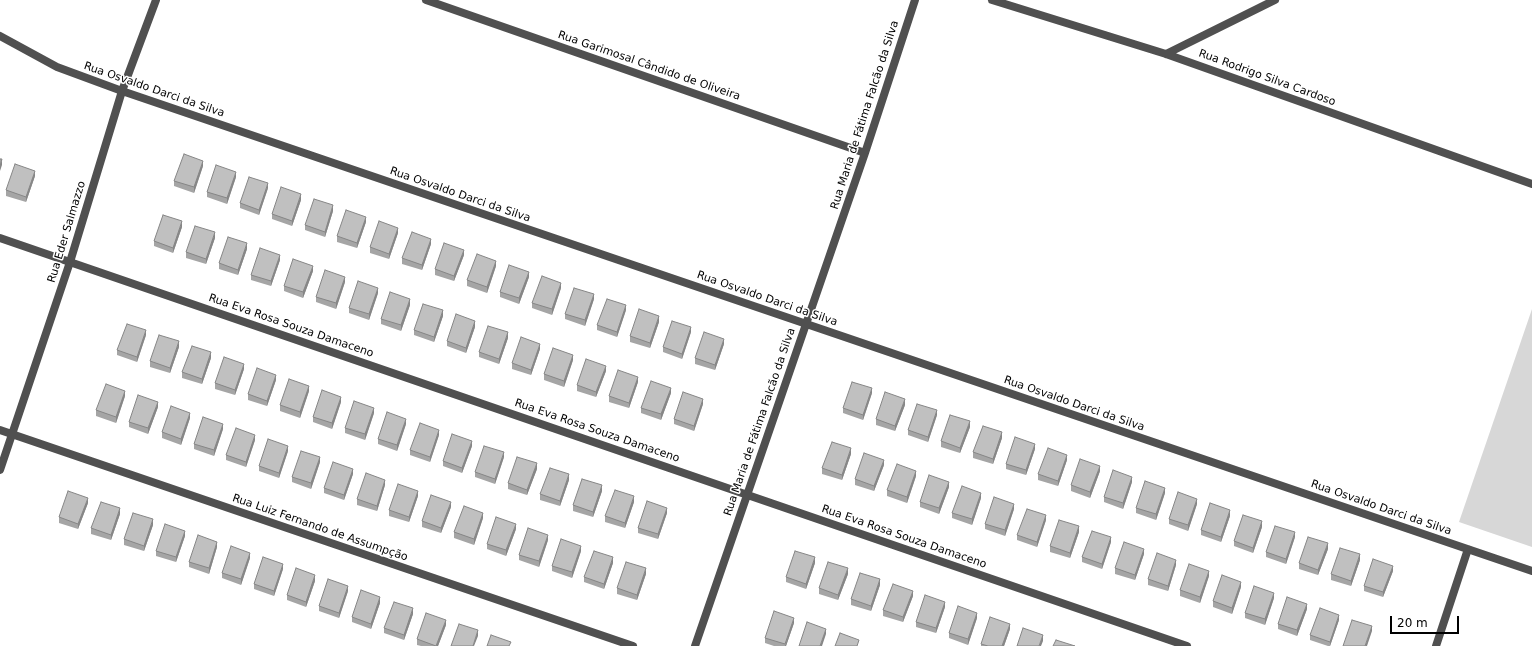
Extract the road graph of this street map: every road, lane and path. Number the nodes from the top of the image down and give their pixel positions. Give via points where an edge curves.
1 (156, 0) edge
2 (426, 0) edge
3 (915, 0) edge
4 (992, 0) edge
5 (1275, 0) edge
6 (0, 36) edge
7 (1166, 54) junction
8 (122, 91) junction
9 (865, 153) junction
10 (1532, 184) edge
11 (0, 238) edge
12 (70, 262) junction
13 (806, 324) junction
14 (0, 430) edge
15 (12, 434) junction
16 (0, 470) edge
17 (747, 494) junction
18 (1468, 549) junction
19 (1532, 571) edge
20 (633, 646) edge
21 (695, 646) edge
22 (1187, 646) edge
23 (1436, 646) edge

1 - 8 street, Rua Eder Salmazzo
2 - 9 street, Rua Garimosal Cândido de Oliveira
3 - 9 street, Rua Maria de Fátima Falcão da Silva
4 - 7 street, Rua Rodrigo Silva Cardoso
5 - 7 street
6 - 8 street, Rua Osvaldo Darci da Silva via 58,66
7 - 10 street, Rua Rodrigo Silva Cardoso
8 - 12 street, Rua Eder Salmazzo
8 - 13 street, Rua Osvaldo Darci da Silva
9 - 13 street, Rua Maria de Fátima Falcão da Silva
11 - 12 street, Rua Eva Rosa Souza Damaceno
12 - 15 street, Rua Eder Salmazzo
12 - 17 street, Rua Eva Rosa Souza Damaceno
13 - 17 street, Rua Maria de Fátima Falcão da Silva
13 - 18 street, Rua Osvaldo Darci da Silva
14 - 15 street, Rua Luiz Fernando de Assumpção
15 - 16 street, Rua Eder Salmazzo
15 - 20 street, Rua Luiz Fernando de Assumpção
17 - 21 street, Rua Maria de Fátima Falcão da Silva
17 - 22 street, Rua Eva Rosa Souza Damaceno
18 - 19 street, Rua Osvaldo Darci da Silva
18 - 23 street

